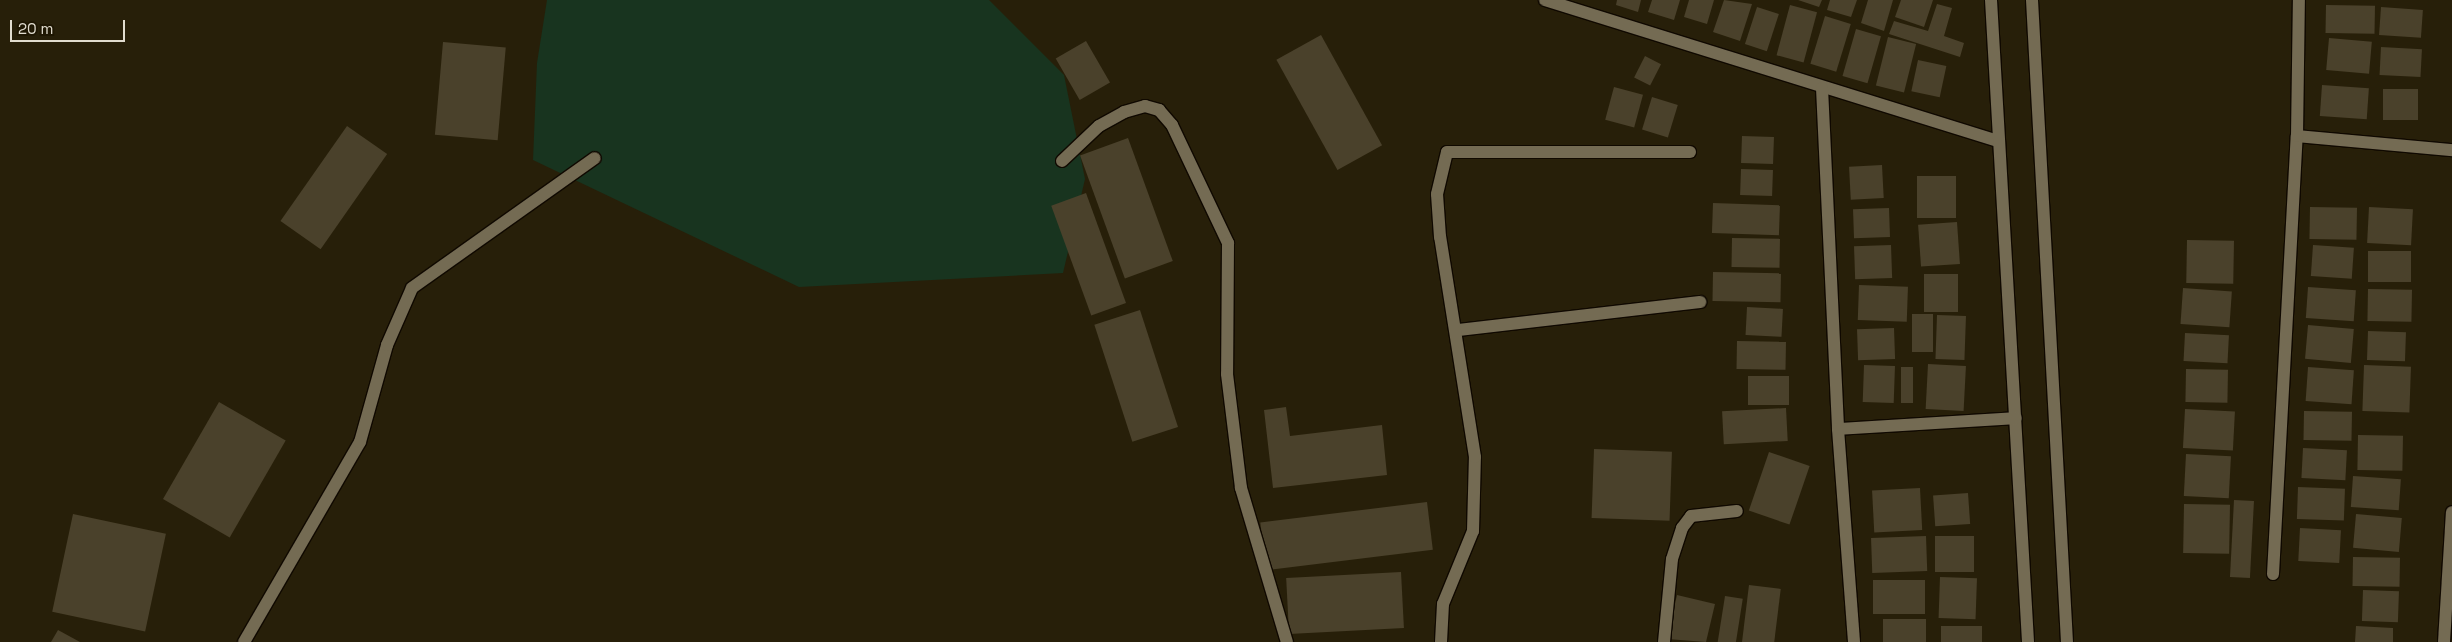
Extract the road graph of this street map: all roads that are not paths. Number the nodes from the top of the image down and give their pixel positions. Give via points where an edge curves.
1 (1545, 0) edge
2 (1991, 0) edge
3 (2032, 0) edge
4 (2298, 0) edge
5 (1822, 88) junction
6 (2297, 136) junction
7 (1999, 141) junction
8 (2452, 150) edge
9 (1690, 152) dead end
10 (595, 158) dead end
11 (1062, 161) dead end
12 (1700, 302) dead end
13 (1458, 330) junction
14 (2016, 418) junction
15 (1838, 429) junction
16 (1736, 510) dead end
17 (2452, 512) edge
18 (2273, 574) dead end
19 (244, 642) edge
20 (1287, 642) edge
21 (1441, 642) edge
22 (1664, 642) edge
23 (1854, 642) edge
24 (2028, 642) edge
25 (2067, 642) edge
26 (2444, 642) edge

1 - 5 street
2 - 7 street
3 - 25 street
4 - 6 street
5 - 7 street
5 - 15 street
6 - 8 street
6 - 18 street
7 - 14 street
9 - 13 street via 1447,152 1437,194 1440,238
10 - 19 street via 412,288 387,345 360,442
11 - 20 street via 1100,126 1124,112 1145,106 1159,110 1172,124 1228,243 1227,374 1241,488
12 - 13 street
13 - 21 street via 1475,457 1473,531 1443,604
14 - 15 street
14 - 24 street
15 - 23 street
16 - 22 street via 1691,516 1682,528 1672,559
17 - 26 street

